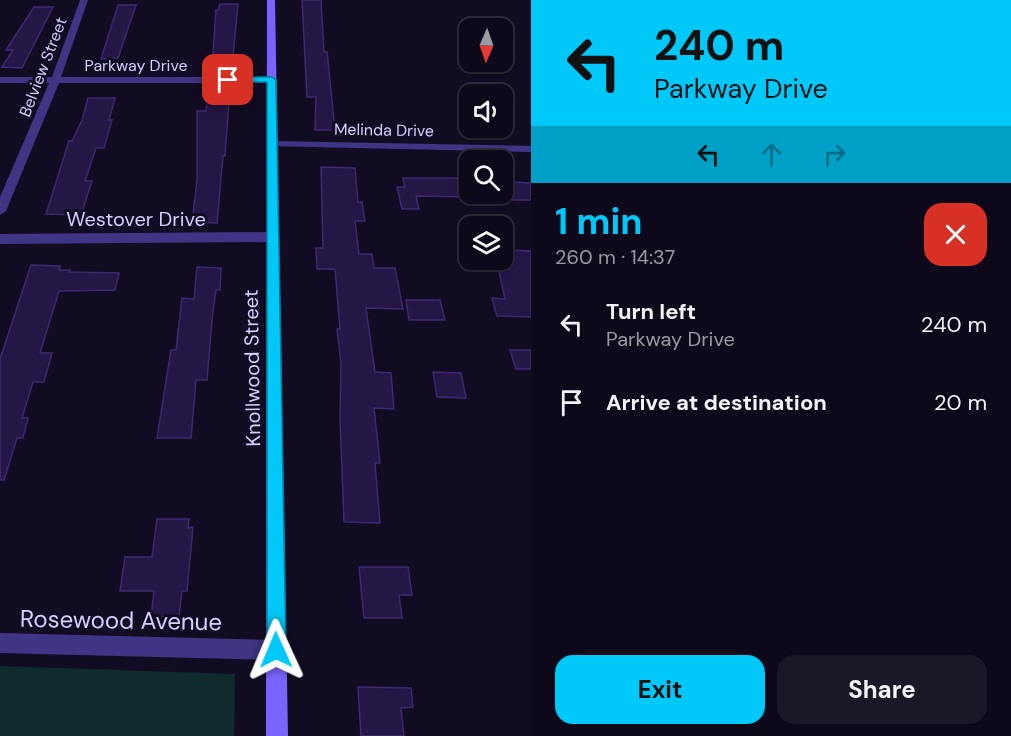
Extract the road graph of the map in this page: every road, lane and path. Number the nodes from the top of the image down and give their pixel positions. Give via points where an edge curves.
1 (84, 0) edge
2 (271, 0) edge
3 (0, 80) edge
4 (272, 80) junction
5 (55, 81) junction
6 (272, 144) junction
7 (531, 149) edge
8 (0, 211) edge
9 (272, 237) junction
10 (0, 239) edge
11 (0, 643) edge
12 (276, 650) junction
13 (277, 736) edge

1 - 5 street, Belview Street
2 - 4 main road, Knollwood Street
3 - 5 street, Parkway Drive
4 - 5 street, Parkway Drive
4 - 6 main road, Knollwood Street
5 - 8 street, Belview Street
6 - 7 street, Melinda Drive
6 - 9 main road, Knollwood Street
9 - 10 street, Westover Drive
9 - 12 main road, Knollwood Street
11 - 12 street, Rosewood Avenue
12 - 13 main road, Knollwood Street

